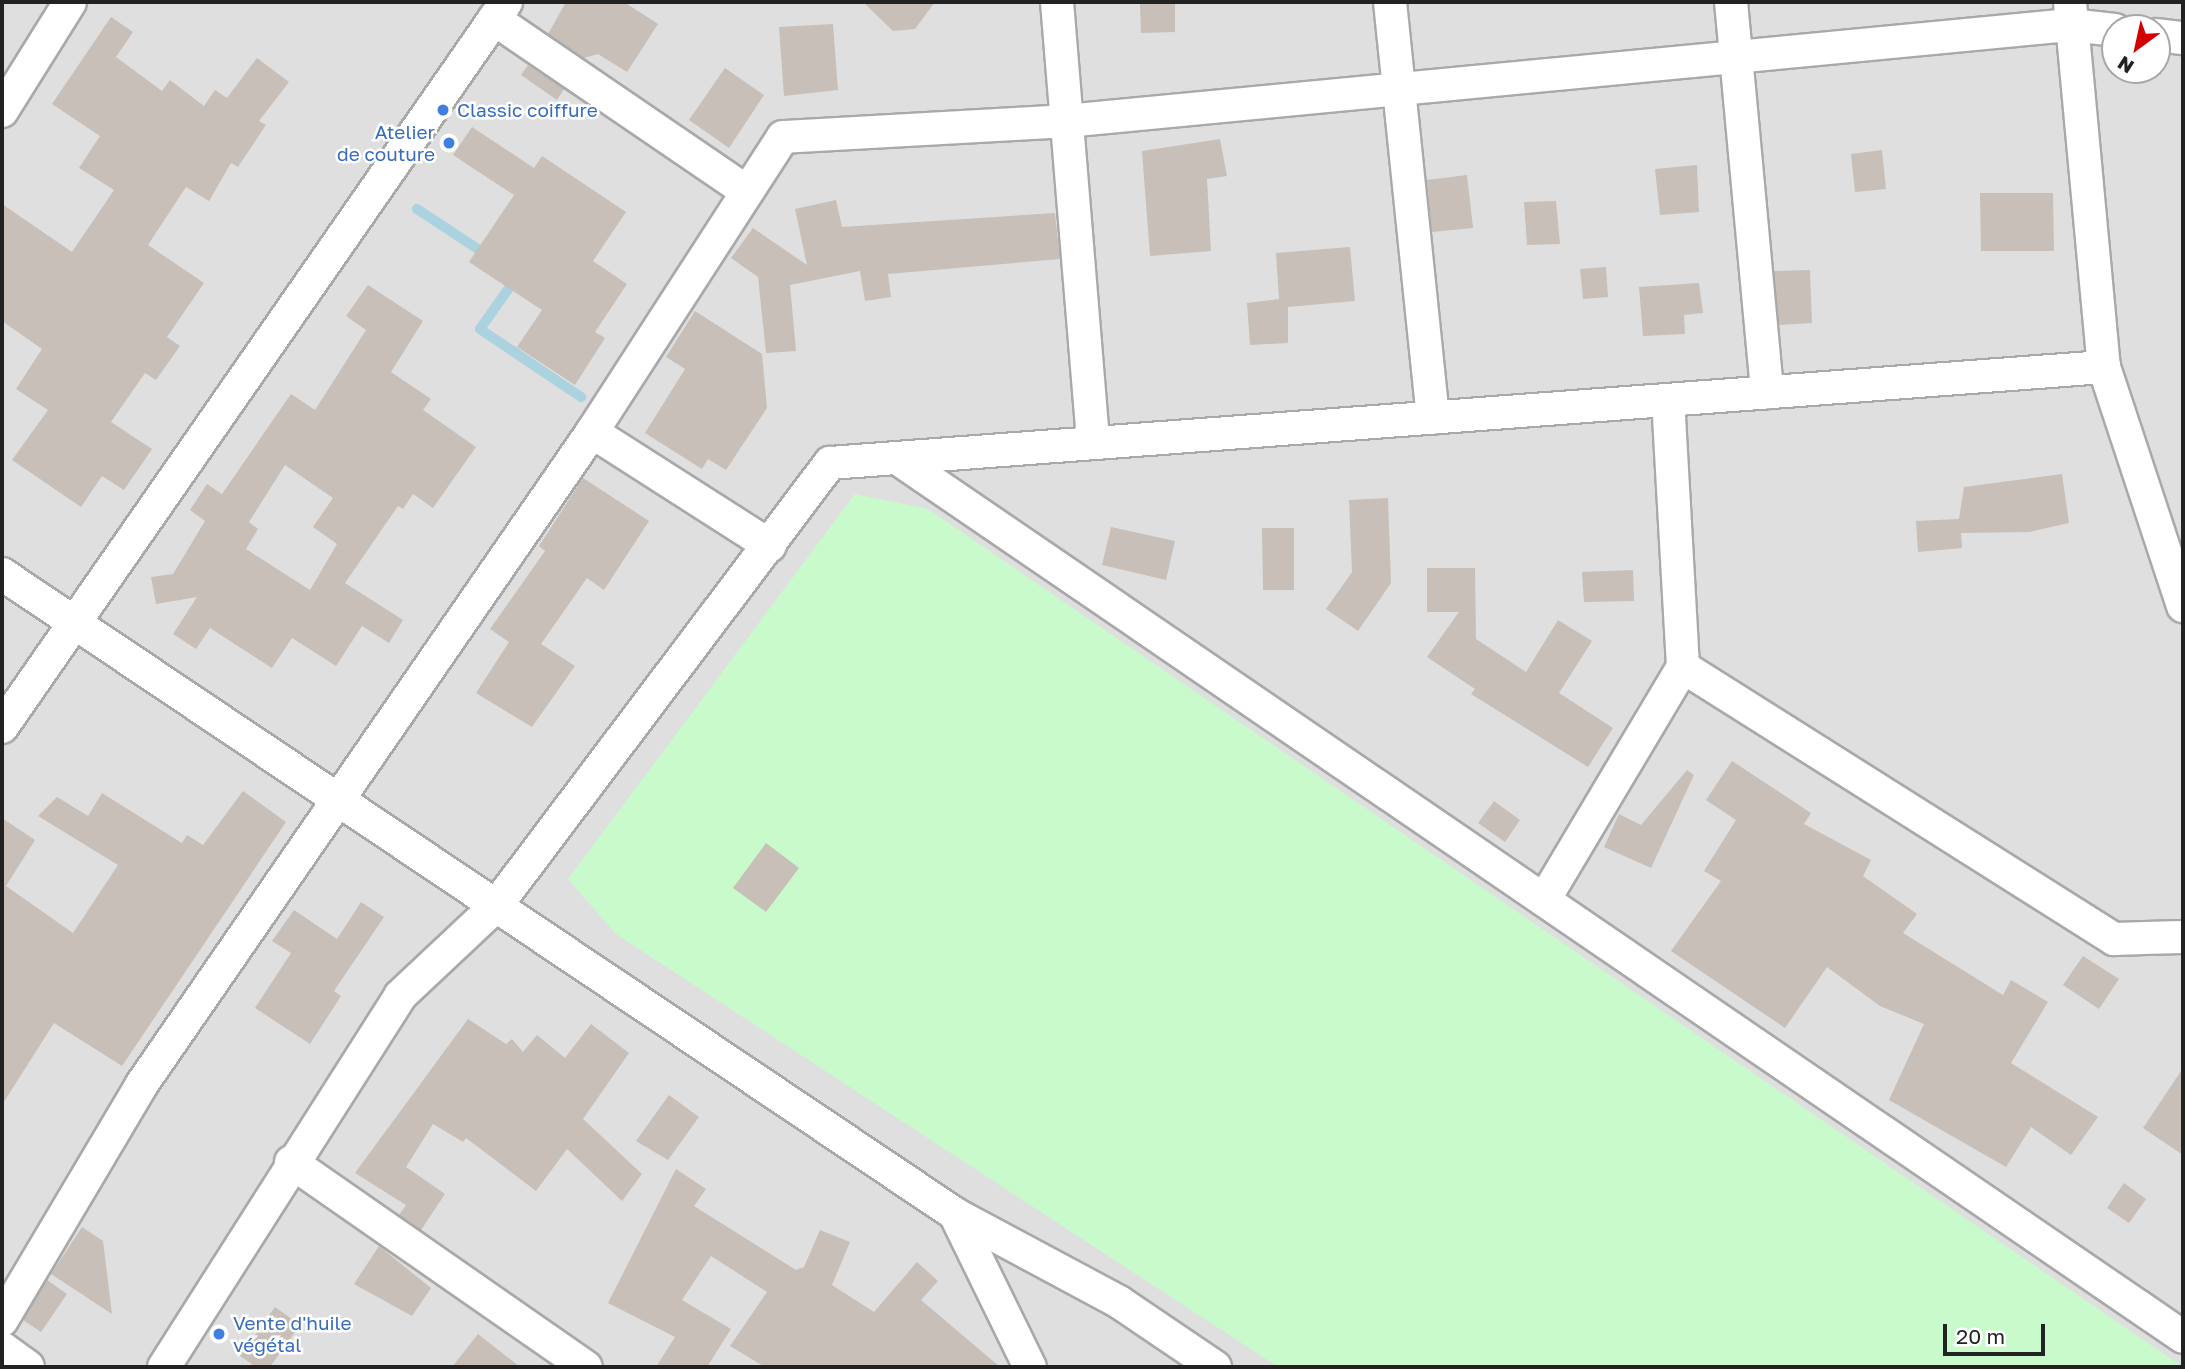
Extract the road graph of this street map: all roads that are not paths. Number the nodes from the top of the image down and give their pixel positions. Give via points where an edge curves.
1 (70, 2) edge
2 (1056, 2) edge
3 (1390, 2) edge
4 (1731, 2) edge
5 (500, 10) edge
6 (2070, 13) edge
7 (2101, 25) edge
8 (1736, 57) junction
9 (1397, 92) junction
10 (2, 111) edge
11 (1066, 121) junction
12 (746, 191) junction
13 (2104, 367) junction
14 (1767, 392) junction
15 (1668, 400) junction
16 (1433, 418) junction
17 (592, 432) junction
18 (1093, 443) junction
19 (897, 458) junction
20 (770, 545) junction
21 (2, 574) edge
22 (2183, 606) edge
23 (71, 620) junction
24 (1683, 667) junction
25 (2, 727) edge
26 (337, 799) junction
27 (1544, 900) junction
28 (496, 906) junction
29 (2183, 937) edge
30 (290, 1162) junction
31 (955, 1214) junction
32 (2, 1320) edge
33 (2183, 1337) edge
34 (2, 1348) edge
35 (1018, 1361) edge
36 (28, 1367) edge
37 (164, 1367) edge
38 (586, 1367) edge
39 (1215, 1367) edge

1 - 10 street
2 - 11 street
3 - 9 street
4 - 8 street
5 - 12 street
5 - 23 street
6 - 7 street
6 - 8 street
6 - 13 street
8 - 9 street
8 - 14 street
9 - 11 street
9 - 16 street
11 - 12 street via 783,137
11 - 18 street
12 - 17 street
13 - 14 street
13 - 22 street
14 - 15 street
15 - 16 street
15 - 24 street
16 - 18 street
17 - 20 street
17 - 26 street
18 - 19 street
19 - 20 street via 830,463
19 - 27 street
20 - 28 street
21 - 23 street
23 - 25 street
23 - 26 street
24 - 27 street
24 - 29 street via 2114,939
26 - 28 street
26 - 32 street via 142,1084
27 - 33 street
28 - 30 street via 400,996
28 - 31 street
30 - 37 street
30 - 38 street
31 - 35 street
31 - 39 street via 1119,1302
34 - 36 street

